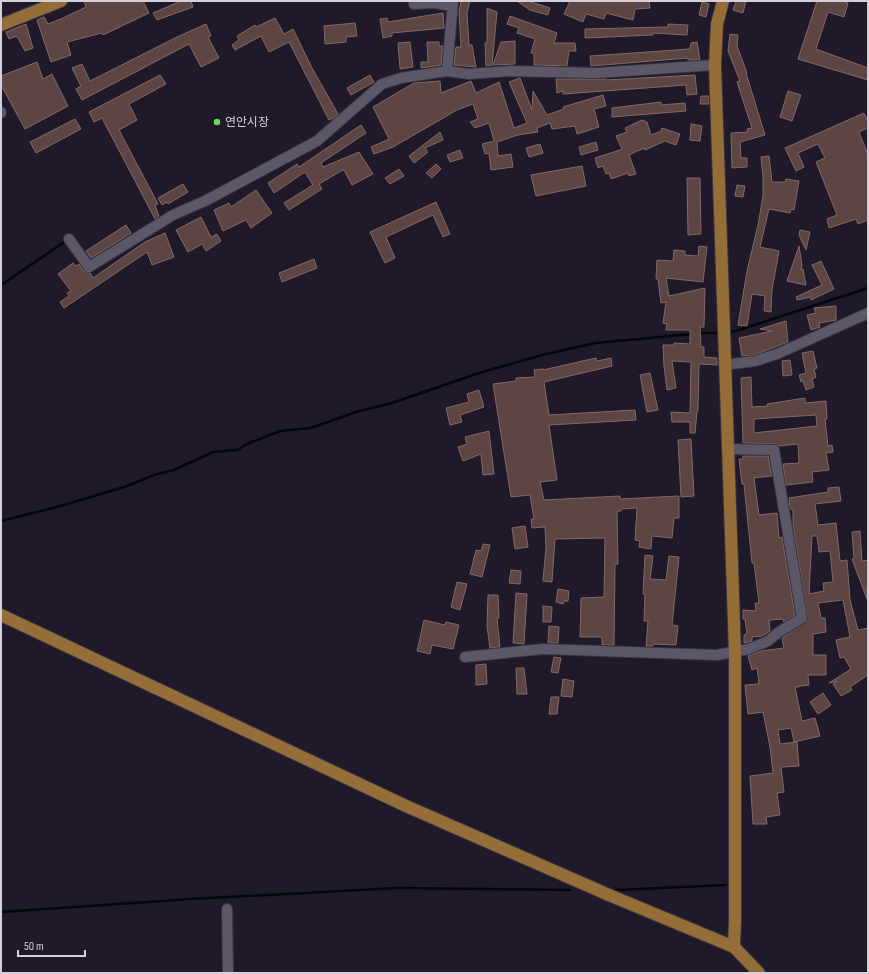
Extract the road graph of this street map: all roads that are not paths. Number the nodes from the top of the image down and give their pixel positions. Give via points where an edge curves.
1 (61, 1) edge
2 (723, 1) edge
3 (414, 4) dead end
4 (452, 4) edge
5 (1, 25) edge
6 (715, 64) junction
7 (447, 71) junction
8 (69, 239) dead end
9 (868, 313) edge
10 (724, 365) junction
11 (727, 449) junction
12 (1, 615) edge
13 (735, 653) junction
14 (465, 657) dead end
15 (227, 909) dead end
16 (734, 947) junction
17 (228, 973) edge
18 (759, 973) edge

1 - 5 main road
2 - 6 main road via 717,24
3 - 4 street
4 - 7 street
6 - 7 street via 596,73 510,71 469,74
6 - 10 main road
7 - 8 street via 419,74 382,84 317,141 207,200 173,215 89,267
9 - 10 street via 755,362
10 - 11 main road
11 - 13 main road
11 - 13 street via 774,450 802,618 768,641
12 - 16 main road via 406,806 609,896
13 - 14 street via 718,655 543,649
13 - 16 main road
15 - 17 street
16 - 18 main road

